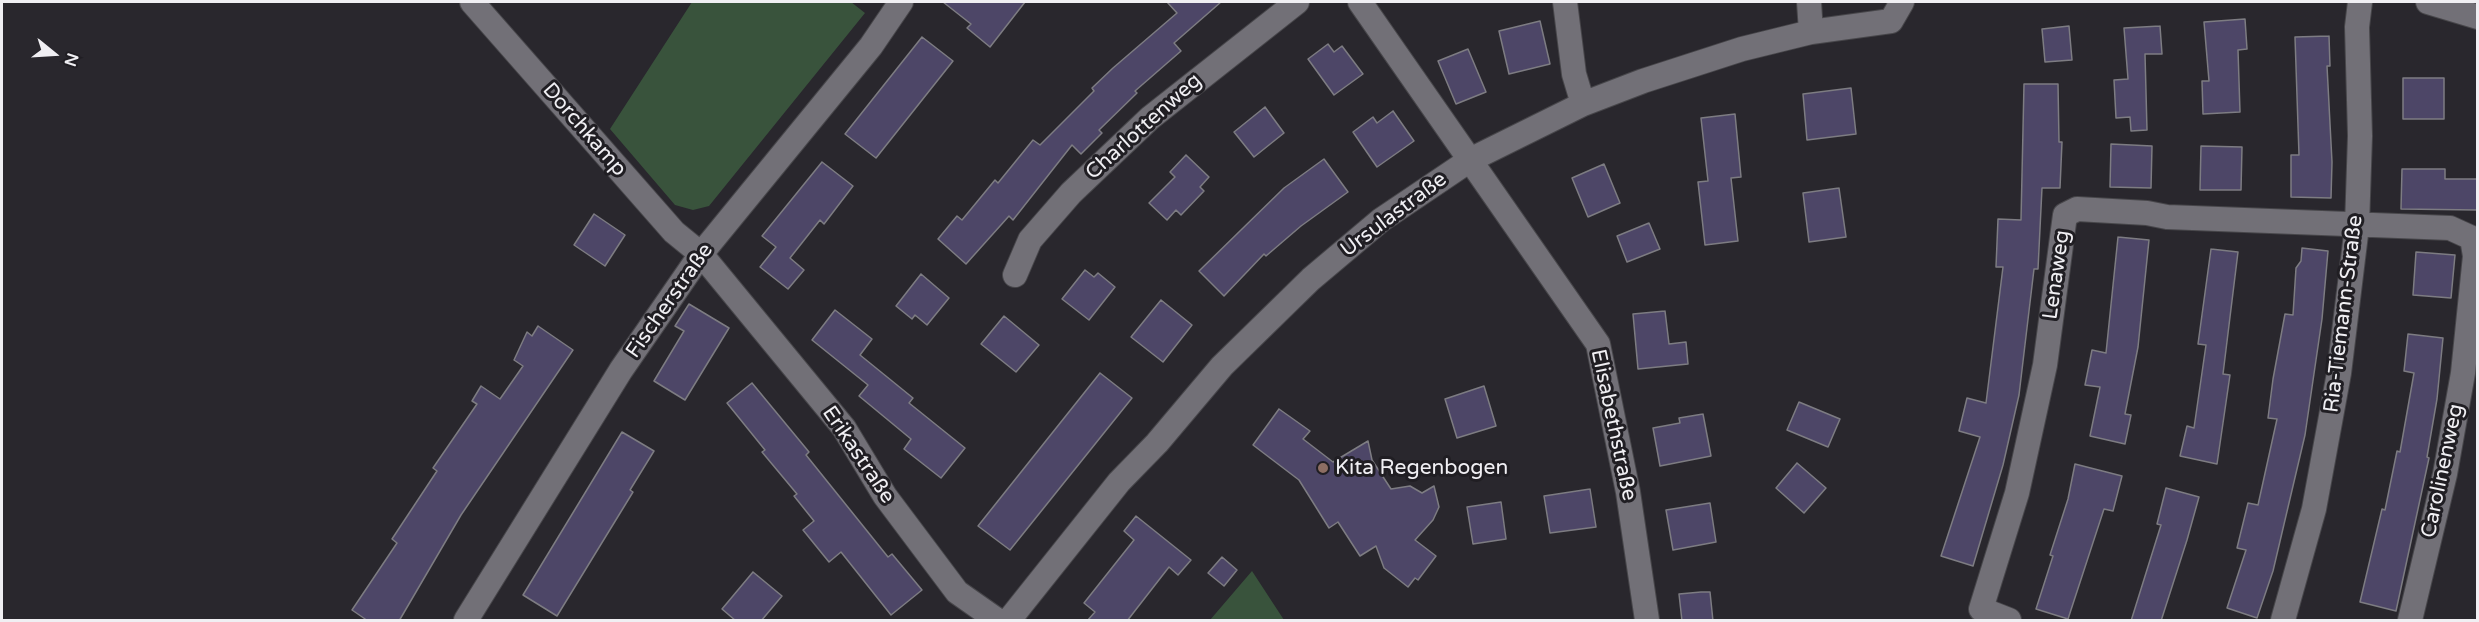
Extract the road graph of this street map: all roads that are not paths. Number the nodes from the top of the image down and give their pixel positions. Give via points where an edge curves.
1 (472, 2) edge
2 (901, 2) edge
3 (1297, 2) edge
4 (1360, 2) edge
5 (1565, 2) edge
6 (1809, 2) edge
7 (1902, 2) edge
8 (2360, 2) edge
9 (2428, 2) edge
10 (2478, 17) edge
11 (1811, 33) junction
12 (1583, 104) junction
13 (1470, 160) junction
14 (2357, 226) junction
15 (2450, 228) joint
16 (701, 254) junction
17 (1015, 275) dead end
18 (466, 621) edge
19 (997, 621) edge
20 (1009, 621) edge
21 (1647, 621) edge
22 (2009, 621) edge
23 (2283, 621) edge
24 (2410, 621) edge

1 - 16 street, Dorchkamp via 674,232
2 - 16 street, Fischerstraße via 871,46
3 - 17 street, Charlottenweg via 1150,118 1071,193 1030,240
4 - 13 street
5 - 12 street via 1574,74
6 - 11 street
7 - 11 street, Ursulastraße via 1891,21
8 - 14 street, Ria-Tiemann-Straße
9 - 10 street
11 - 12 street, Ursulastraße via 1722,55
12 - 13 street, Ursulastraße
13 - 20 street, Ursulastraße via 1372,227 1311,279 1222,366 1119,482
13 - 21 street, Elisabethstraße via 1598,344 1628,492
14 - 15 street, Lenaweg
14 - 22 street, Lenaweg via 2077,209 2065,215 2042,376 2017,493 1981,609
14 - 23 street, Ria-Tiemann-Straße via 2339,373 2314,509
15 - 24 street, Carolinenweg via 2472,238 2475,256 2463,373 2445,474
16 - 18 street, Fischerstraße via 621,369
16 - 19 street, Erikastraße via 844,428 885,496 957,592

